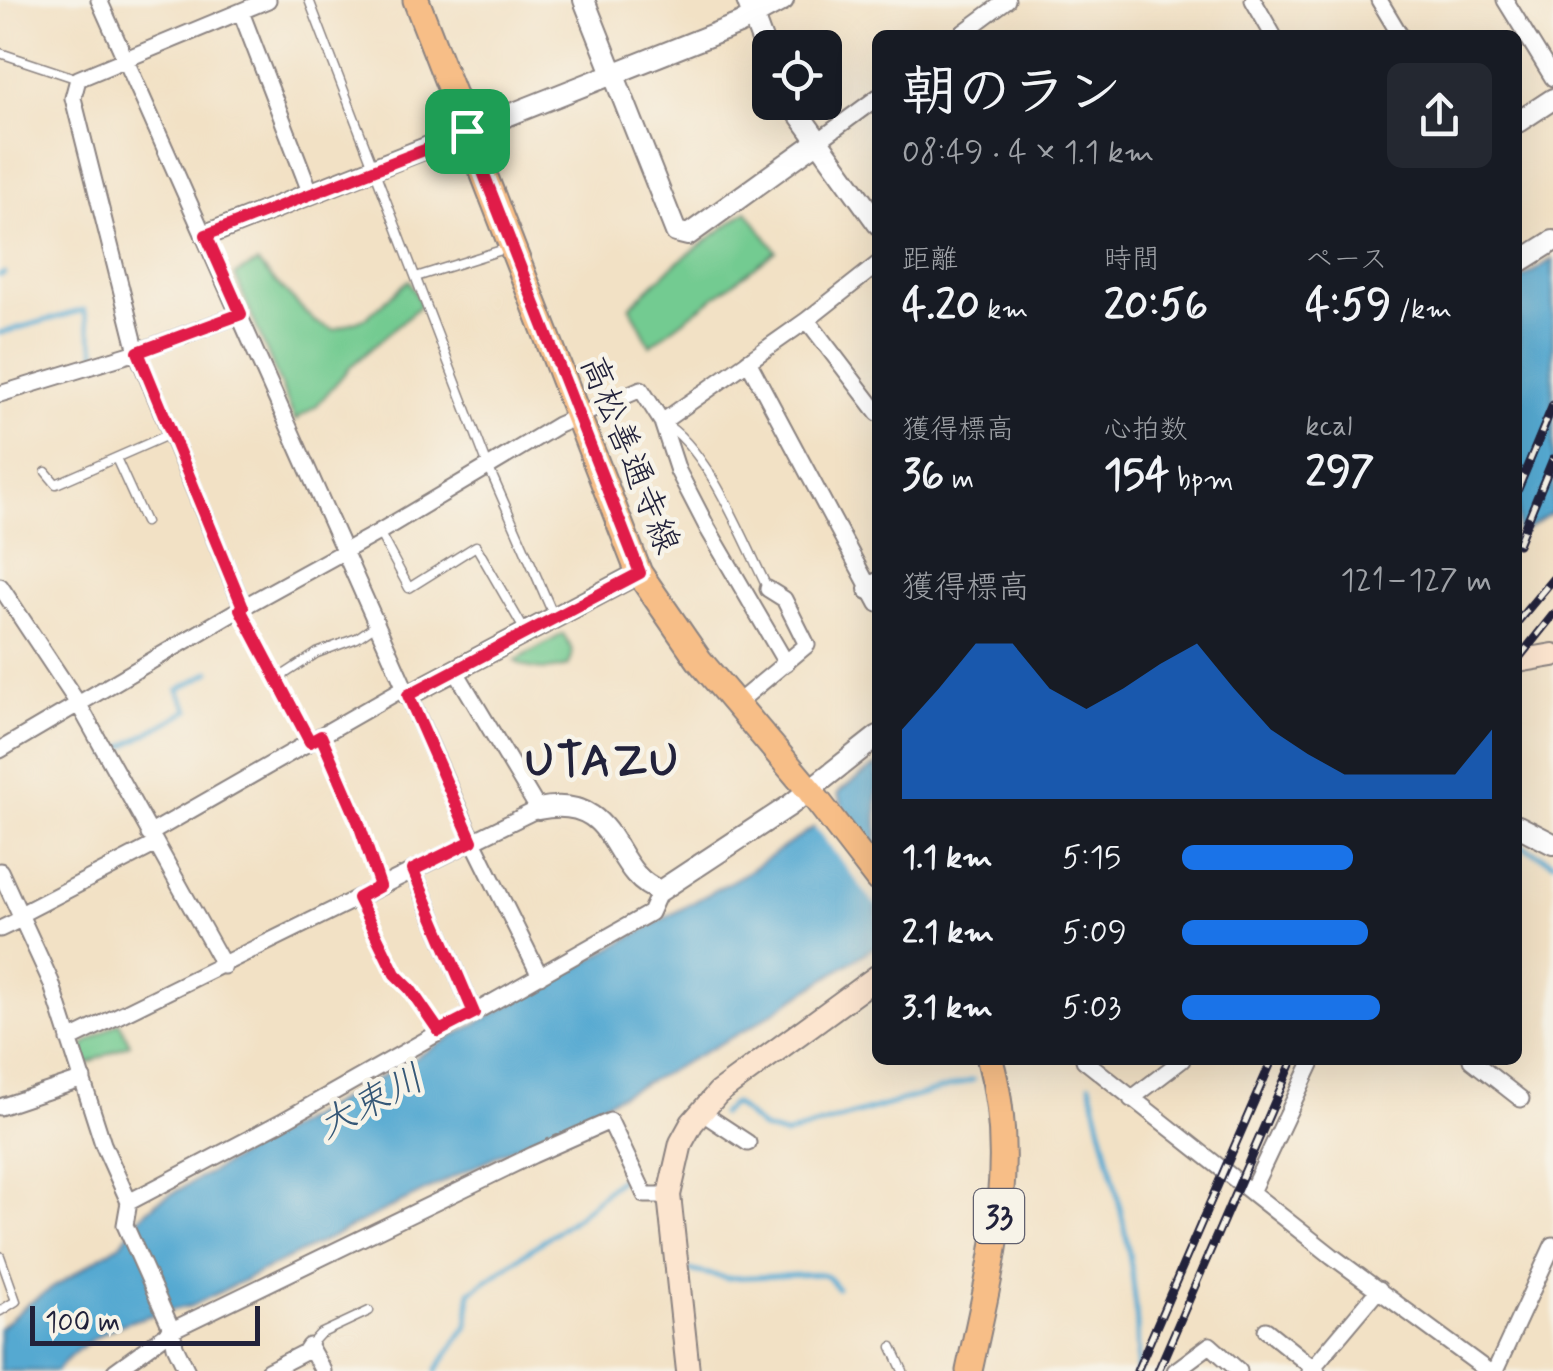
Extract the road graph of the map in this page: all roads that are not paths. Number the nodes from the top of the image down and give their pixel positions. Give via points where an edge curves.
1 (100, 0) edge
2 (268, 0) edge
3 (309, 0) edge
4 (416, 0) edge
5 (584, 0) edge
6 (783, 0) edge
7 (1006, 0) edge
8 (1253, 0) edge
9 (1379, 0) edge
10 (1505, 0) edge
11 (237, 8) edge
12 (750, 9) edge
13 (967, 30) edge
14 (1271, 30) edge
15 (1397, 30) edge
16 (0, 54) edge
17 (127, 61) junction
18 (612, 72) junction
19 (1553, 78) edge
20 (78, 79) junction
21 (1553, 99) edge
22 (872, 101) edge
23 (1522, 119) edge
24 (802, 120) edge
25 (467, 131) junction
26 (817, 142) junction
27 (374, 169) junction
28 (311, 194) junction
29 (872, 216) edge
30 (206, 235) junction
31 (1553, 241) edge
32 (512, 247) junction
33 (1522, 260) edge
34 (872, 269) edge
35 (416, 277) junction
36 (241, 314) junction
37 (807, 320) junction
38 (138, 352) junction
39 (748, 361) junction
40 (0, 394) edge
41 (872, 405) edge
42 (577, 417) junction
43 (662, 422) junction
44 (170, 434) junction
45 (116, 458) junction
46 (488, 466) junction
47 (46, 472) dead end
48 (146, 522) dead end
49 (379, 532) junction
50 (342, 550) junction
51 (640, 573) junction
52 (0, 586) edge
53 (872, 587) edge
54 (768, 589) joint
55 (241, 608) junction
56 (554, 618) junction
57 (376, 625) junction
58 (526, 633) junction
59 (1553, 654) edge
60 (1522, 660) edge
61 (786, 663) junction
62 (455, 670) junction
63 (277, 678) junction
64 (406, 692) junction
65 (79, 704) junction
66 (736, 704) junction
67 (316, 739) junction
68 (872, 741) edge
69 (0, 750) edge
70 (810, 791) junction
71 (538, 809) junction
72 (1522, 828) edge
73 (152, 839) junction
74 (472, 841) junction
75 (1553, 844) edge
76 (413, 870) junction
77 (872, 870) edge
78 (0, 872) edge
79 (380, 886) junction
80 (660, 891) junction
81 (358, 898) junction
82 (20, 917) junction
83 (0, 929) edge
84 (224, 966) junction
85 (540, 976) junction
86 (872, 980) edge
87 (474, 1013) junction
88 (439, 1031) junction
89 (69, 1040) junction
90 (991, 1065) edge
91 (1090, 1065) edge
92 (1176, 1065) edge
93 (1311, 1065) edge
94 (1477, 1065) edge
95 (83, 1078) junction
96 (1521, 1099) dead end
97 (1131, 1100) junction
98 (0, 1107) edge
99 (701, 1112) junction
100 (748, 1143) dead end
101 (1251, 1192) junction
102 (670, 1195) junction
103 (129, 1202) junction
104 (1553, 1245) edge
105 (0, 1256) edge
106 (1379, 1290) junction
107 (0, 1311) edge
108 (369, 1311) dead end
109 (172, 1330) junction
110 (1266, 1330) dead end
111 (310, 1346) junction
112 (892, 1347) dead end
113 (1313, 1370) edge
114 (116, 1371) edge
115 (186, 1371) edge
116 (268, 1371) edge
117 (323, 1371) edge
118 (688, 1371) edge
119 (904, 1371) edge
120 (969, 1371) edge
121 (1175, 1371) edge
122 (1239, 1371) edge
123 (1491, 1371) edge

1 - 17 street
2 - 11 street
3 - 27 lane
4 - 25 main road, 高松善通寺線
5 - 18 street
6 - 12 street
7 - 13 street
8 - 14 street
9 - 15 street
10 - 19 street
11 - 17 street
11 - 28 street
12 - 18 street
16 - 20 lane
17 - 20 street
17 - 30 street
18 - 25 street
18 - 26 street via 676,232 688,235
20 - 38 street via 73,98
21 - 23 street
22 - 26 street
24 - 26 street
25 - 27 street
25 - 32 main road, 高松善通寺線
26 - 29 street
27 - 28 street
27 - 35 lane
28 - 30 street
30 - 36 street
31 - 33 street
32 - 35 lane
32 - 42 main road, 高松善通寺線
34 - 37 street
35 - 46 lane
36 - 38 street
36 - 50 street
37 - 39 street
37 - 41 street
38 - 40 street
38 - 44 street
39 - 43 street
39 - 53 street
42 - 43 street via 641,389
42 - 46 street
42 - 51 main road, 高松善通寺線
43 - 54 lane via 704,464
43 - 61 street via 678,472
44 - 45 lane
44 - 55 street
45 - 47 lane via 56,484
45 - 48 lane
46 - 49 street
46 - 56 lane
49 - 50 street
49 - 58 lane via 409,588 476,546
50 - 55 street
50 - 57 street
51 - 56 street
51 - 66 main road, 高松善通寺線
52 - 65 street
54 - 61 street via 784,598 807,645
55 - 63 lane
55 - 65 street
56 - 58 street
57 - 63 lane
57 - 64 street
58 - 62 street
59 - 60 main road
61 - 66 street
62 - 64 street
62 - 71 street
63 - 67 lane
64 - 67 street
64 - 74 street
65 - 69 street
65 - 73 street
66 - 70 main road, 高松善通寺線
67 - 73 street
67 - 79 lane via 358,821
68 - 70 street
70 - 77 main road, 高松善通寺線
70 - 80 street
71 - 74 street
71 - 80 street via 560,805 595,818 646,884
72 - 75 street
73 - 82 street
73 - 84 street
74 - 76 street
74 - 85 street
76 - 79 street
76 - 87 street
78 - 82 street
79 - 81 street
80 - 85 street via 650,913
81 - 84 street
81 - 88 lane via 395,974
82 - 83 street
82 - 89 street
84 - 89 street
85 - 87 street
86 - 99 main road
87 - 88 street
88 - 103 street
89 - 95 street
90 - 120 main road, 33 via 1003,1178
91 - 97 street
92 - 97 street
93 - 101 street
94 - 96 street
95 - 98 street
95 - 103 street
97 - 101 street
99 - 100 street
99 - 102 main road via 681,1143
101 - 106 street
102 - 109 street via 645,1195 610,1121
102 - 118 main road
103 - 109 street via 125,1225
104 - 123 street
105 - 107 lane via 16,1301
106 - 113 street
106 - 123 street
108 - 111 lane via 320,1334
109 - 114 street
109 - 115 street
110 - 113 street
111 - 116 street
111 - 117 street
112 - 119 lane
121 - 122 street via 1210,1345

